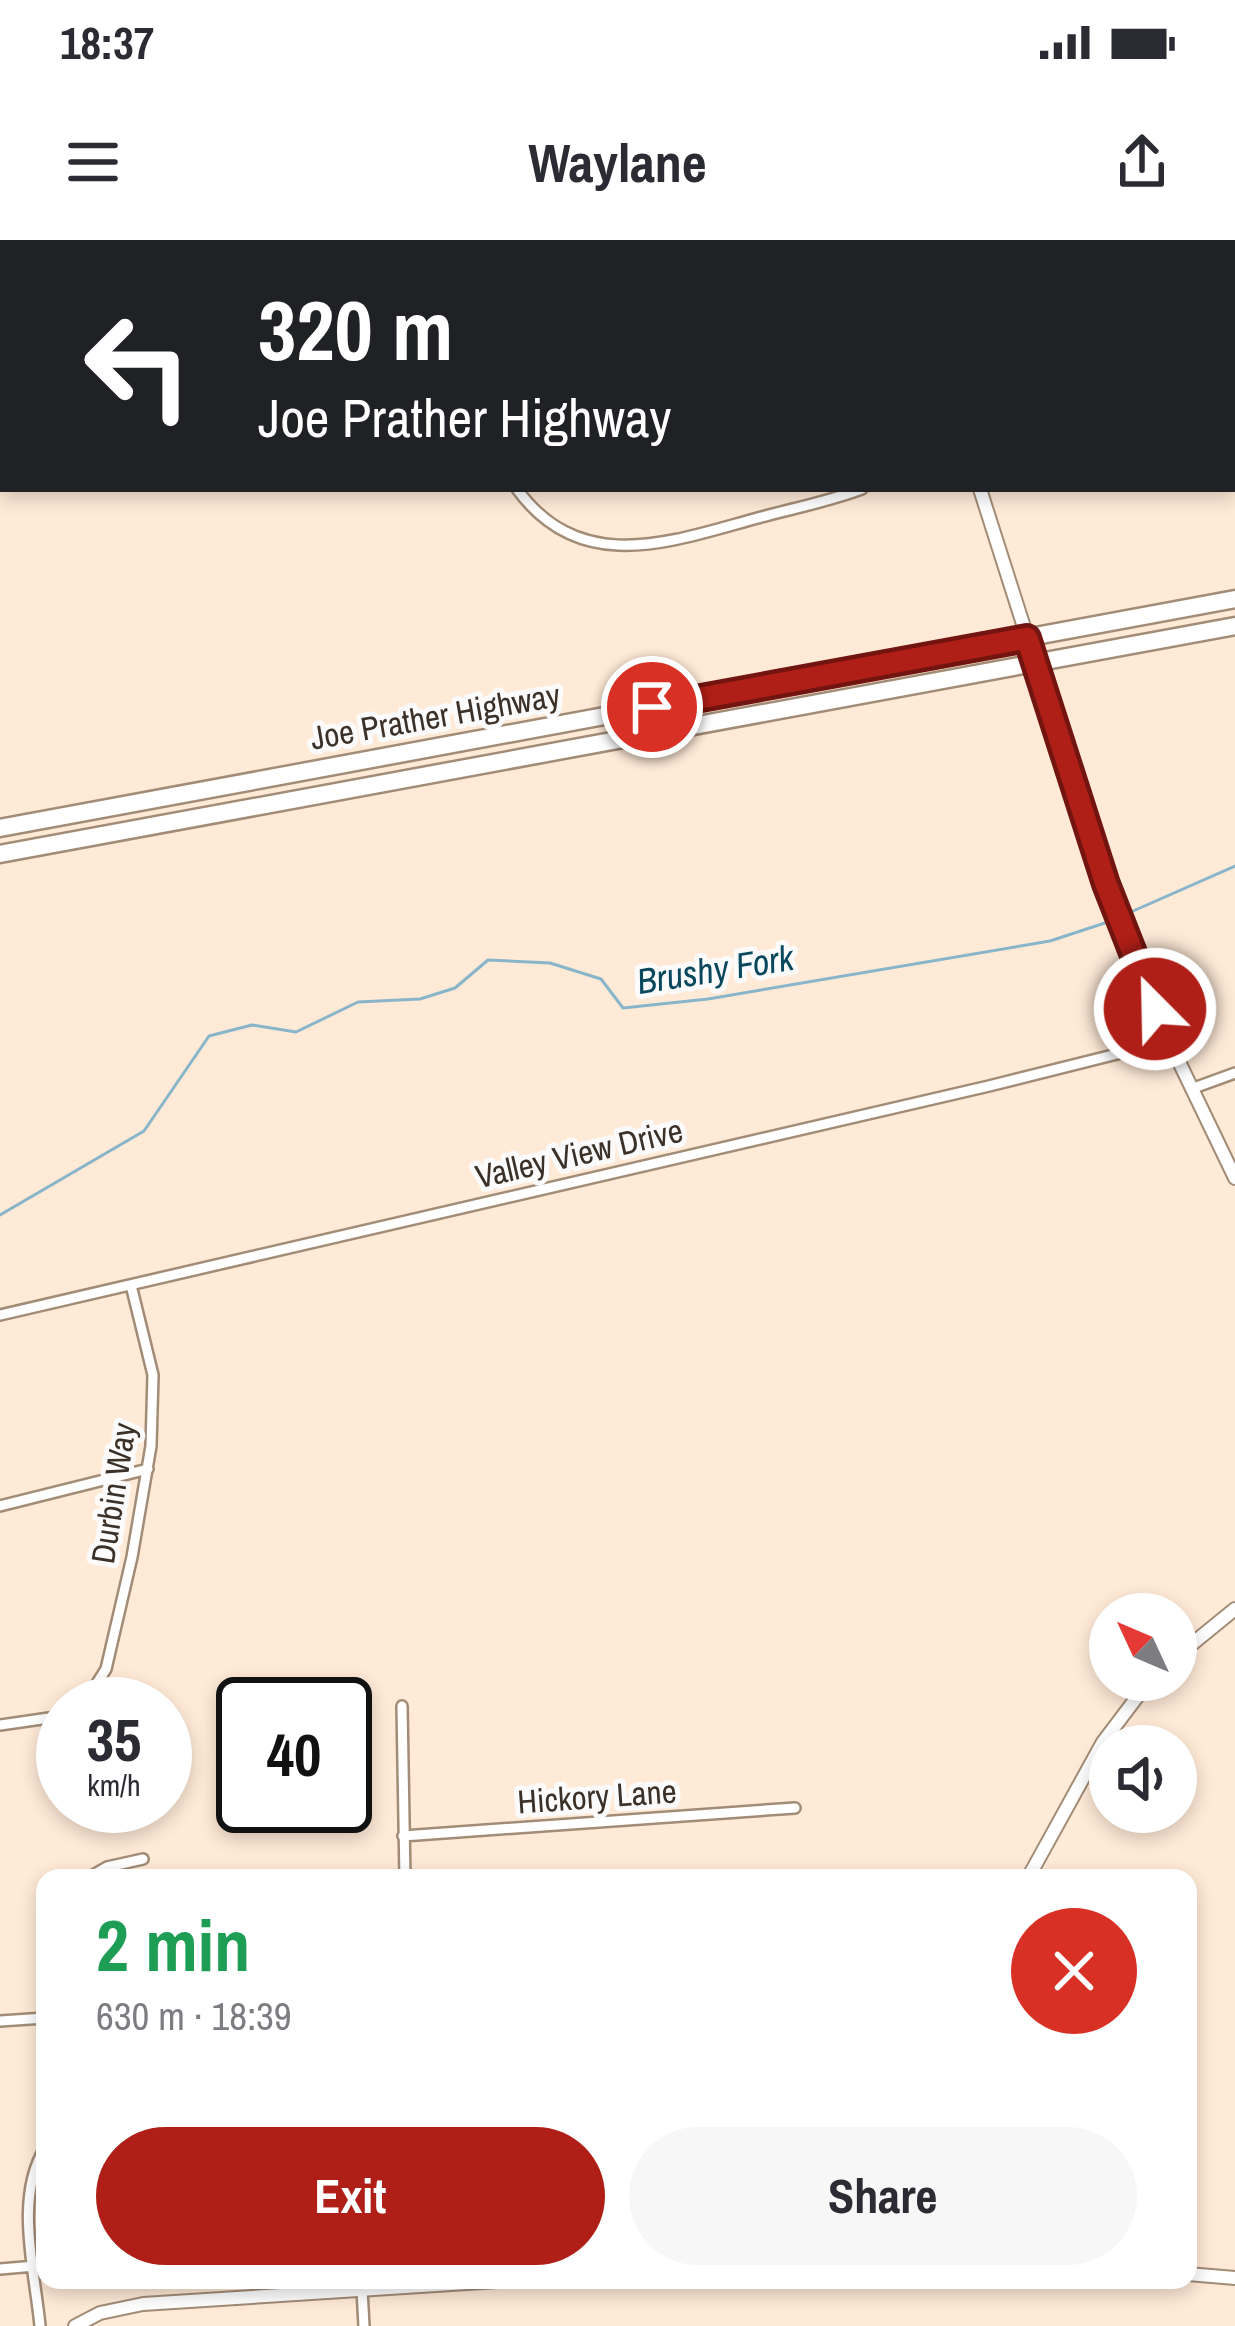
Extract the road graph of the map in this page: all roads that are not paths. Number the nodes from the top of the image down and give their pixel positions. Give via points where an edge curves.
1 (519, 492) edge
2 (851, 492) edge
3 (981, 492) edge
4 (1235, 599) edge
5 (1235, 626) edge
6 (1027, 638) junction
7 (1034, 662) junction
8 (0, 828) edge
9 (0, 854) edge
10 (1168, 1041) junction
11 (1235, 1073) edge
12 (1191, 1089) junction
13 (1235, 1178) edge
14 (130, 1285) junction
15 (0, 1315) edge
16 (148, 1469) junction
17 (0, 1506) edge
18 (1235, 1609) edge
19 (1197, 1640) edge
20 (102, 1677) edge
21 (1134, 1701) edge
22 (402, 1706) dead end
23 (36, 1720) edge
24 (0, 1725) edge
25 (795, 1808) dead end
26 (404, 1836) junction
27 (143, 1859) dead end
28 (103, 1869) edge
29 (405, 1869) edge
30 (1033, 1869) edge
31 (36, 2019) edge
32 (0, 2021) edge
33 (36, 2164) edge
34 (35, 2266) junction
35 (0, 2269) edge
36 (1197, 2275) edge
37 (36, 2278) edge
38 (1235, 2278) edge
39 (37, 2289) edge
40 (371, 2289) edge
41 (362, 2290) junction
42 (40, 2326) edge
43 (75, 2326) edge
44 (364, 2326) edge

1 - 2 street via 591,542 652,547
3 - 6 street
4 - 6 highway, Joe Prather Highway
5 - 7 highway, Joe Prather Highway
6 - 7 street
6 - 8 highway, Joe Prather Highway
7 - 9 highway, Joe Prather Highway
7 - 10 street via 1115,913
10 - 12 street
10 - 14 street, Valley View Drive
11 - 12 street
12 - 13 street
14 - 15 street, Valley View Drive
14 - 16 street, Durbin Way via 153,1375
16 - 17 street
16 - 20 street, Durbin Way
18 - 19 street
21 - 30 street
22 - 26 street
23 - 24 street
25 - 26 street, Hickory Lane
26 - 29 street
27 - 28 street
31 - 32 street
33 - 34 street
34 - 35 street
34 - 37 street
36 - 38 street
39 - 42 street
40 - 41 street
41 - 43 street via 142,2304
41 - 44 street

